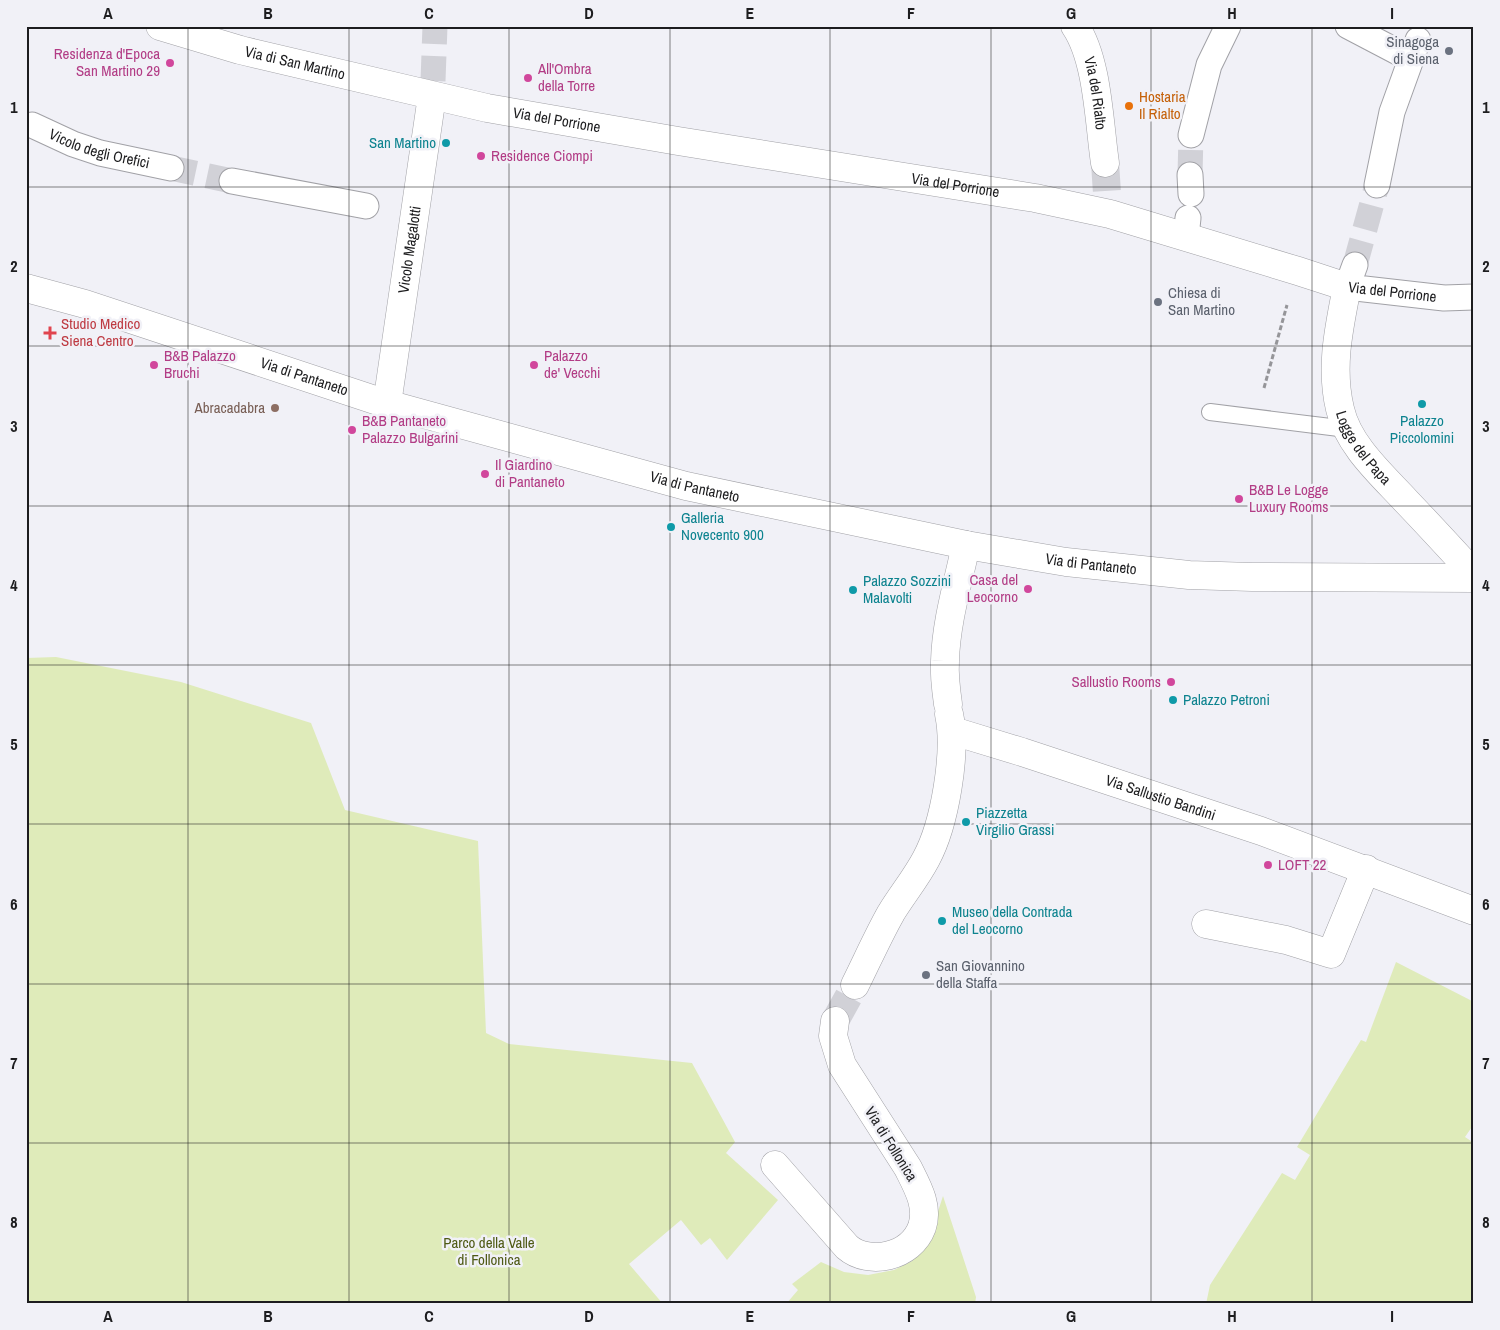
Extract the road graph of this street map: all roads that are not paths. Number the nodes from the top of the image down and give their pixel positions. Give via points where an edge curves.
1 (160, 26) edge
2 (1075, 26) edge
3 (1228, 26) edge
4 (1348, 26) edge
5 (432, 88) junction
6 (32, 125) dead end
7 (1191, 135) tunnel mouth
8 (1105, 163) tunnel mouth
9 (170, 168) tunnel mouth
10 (232, 181) tunnel mouth
11 (1377, 185) tunnel mouth
12 (366, 206) dead end
13 (1350, 276) junction
14 (26, 288) edge
15 (1474, 297) edge
16 (387, 404) junction
17 (1210, 412) dead end
18 (1347, 429) junction
19 (966, 545) junction
20 (1474, 574) edge
21 (1474, 578) edge
22 (950, 716) junction
23 (1366, 869) junction
24 (1474, 911) edge
25 (1206, 924) dead end
26 (855, 984) tunnel mouth
27 (835, 1021) tunnel mouth
28 (775, 1165) dead end

1 - 5 street, Via di San Martino via 240,50
2 - 8 street, Via del Rialto via 1091,66
3 - 7 street via 1209,65
4 - 11 street via 1414,50 1392,112
5 - 13 street, Via del Porrione via 581,125 1025,196 1109,204 1189,206
5 - 16 street, Vicolo Magalotti
6 - 9 street, Vicolo degli Orefici via 100,153
10 - 12 street
13 - 15 street, Via del Porrione via 1444,298
13 - 18 street, Logge del Papa via 1334,364 1340,409
14 - 16 street, Via di Pantaneto via 85,304
16 - 19 street, Via di Pantaneto via 686,486
17 - 18 lane
18 - 20 street, Logge del Papa via 1366,456
19 - 21 street, Via di Pantaneto via 1066,562 1189,575
19 - 22 street via 946,644 945,679
22 - 23 street, Via Sallustio Bandini via 1022,752 1215,815
22 - 26 street via 945,804 931,848 890,915
23 - 24 street, Via Sallustio Bandini
23 - 25 street via 1331,954 1286,940
27 - 28 street, Via di Follonica via 833,1036 845,1070 918,1186 924,1209 922,1227 914,1240 892,1254 876,1258 860,1256 847,1247

